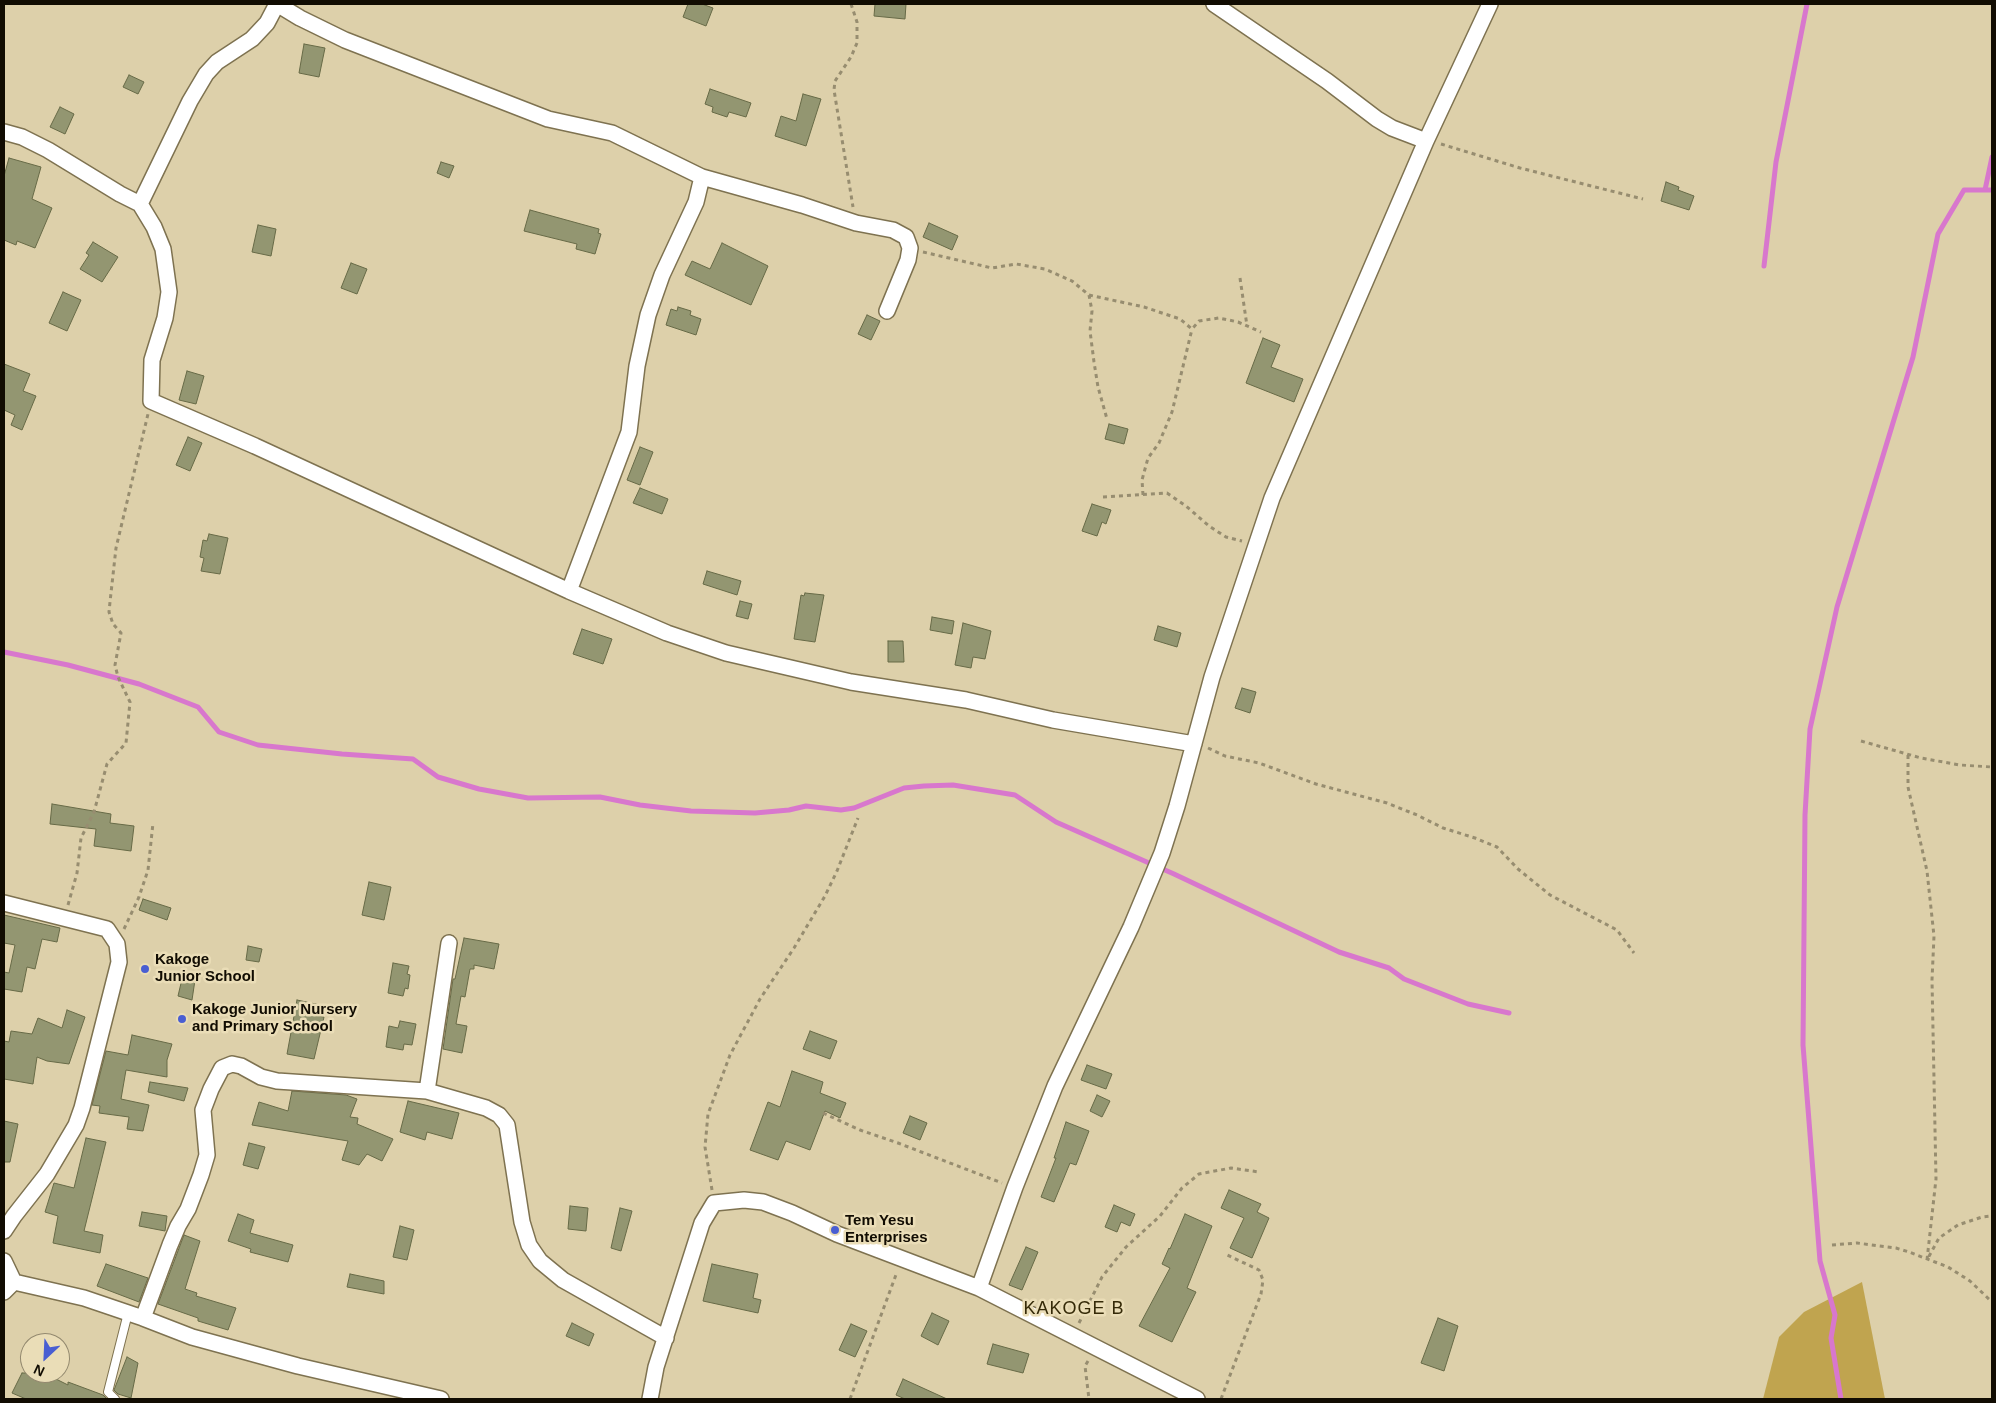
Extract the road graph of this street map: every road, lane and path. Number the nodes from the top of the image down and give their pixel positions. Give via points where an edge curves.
1 (277, 4) edge
2 (851, 4) edge
3 (1214, 4) edge
4 (1490, 4) edge
5 (4, 132) edge
6 (1426, 141) junction
7 (702, 177) junction
8 (1643, 199) dead end
9 (140, 204) junction
10 (856, 223) junction
11 (910, 248) junction
12 (1240, 278) dead end
13 (1089, 295) junction
14 (887, 311) dead end
15 (1247, 326) junction
16 (1192, 329) junction
17 (1262, 332) dead end
18 (151, 401) junction
19 (1107, 419) dead end
20 (1143, 495) junction
21 (1103, 496) dead end
22 (1255, 545) junction
23 (569, 592) junction
24 (1861, 741) dead end
25 (1194, 744) junction
26 (1908, 755) junction
27 (1992, 767) edge
28 (858, 818) dead end
29 (153, 823) dead end
30 (4, 903) edge
31 (64, 918) junction
32 (449, 943) dead end
33 (117, 944) junction
34 (1634, 953) dead end
35 (427, 1090) junction
36 (823, 1113) dead end
37 (1259, 1172) dead end
38 (1015, 1187) junction
39 (714, 1203) junction
40 (1992, 1216) edge
41 (4, 1231) edge
42 (1832, 1245) dead end
43 (1225, 1254) dead end
44 (901, 1260) junction
45 (1927, 1260) junction
46 (4, 1261) edge
47 (9, 1287) edge
48 (979, 1288) junction
49 (1992, 1302) edge
50 (128, 1313) junction
51 (143, 1318) junction
52 (1073, 1334) junction
53 (666, 1338) junction
54 (1094, 1346) junction
55 (115, 1399) edge
56 (441, 1399) edge
57 (650, 1399) edge
58 (850, 1399) edge
59 (1089, 1399) edge
60 (1197, 1399) edge
61 (1222, 1399) edge

1 - 7 street via 345,40 548,119 612,133
1 - 9 street via 268,23 252,39 217,62 206,74
2 - 10 path via 857,22 857,43 835,81 834,90
3 - 6 street via 1377,119
4 - 6 street
5 - 9 street via 48,150
6 - 8 path
6 - 22 street via 1272,498
7 - 10 street
7 - 23 street via 696,202 662,275 648,315 637,366 629,432
9 - 18 street via 163,249 168,292 165,318 152,360
10 - 11 street via 893,230 906,237
11 - 13 path via 992,268 1016,264 1045,269 1072,281
11 - 14 street
12 - 15 path
13 - 16 path via 1151,309 1180,319
13 - 19 path via 1094,362
15 - 16 path via 1219,318 1199,321
15 - 17 path
16 - 20 path via 1172,412 1159,443 1148,458 1142,480
18 - 23 street
18 - 31 path via 116,548 110,602 113,624 121,633 115,665 130,702 126,743 107,764 94,812 80,838 77,873
20 - 21 path
20 - 22 path via 1168,493 1226,537
22 - 25 street
23 - 25 street via 726,653 851,682 966,700 1053,720
24 - 26 path
25 - 34 path via 1387,804 1497,847 1550,895 1617,930
25 - 38 street via 1153,876 1054,1086
26 - 27 path via 1960,765
26 - 45 path via 1908,787 1927,872 1934,936 1936,1179
28 - 39 path via 825,896 760,998 730,1055 708,1114 705,1147
29 - 33 path via 148,870
30 - 31 street
31 - 33 street via 107,929
32 - 35 street
33 - 41 street via 119,962 76,1125 47,1174
35 - 51 street via 277,1081 232,1064 222,1068 210,1089 204,1110 207,1155 202,1175 170,1245
35 - 53 street via 486,1108 499,1115 507,1125 522,1222 540,1261 563,1280
36 - 38 path via 860,1130
37 - 52 path via 1231,1168 1200,1174 1182,1188 1102,1277
38 - 48 street
39 - 44 street via 763,1202
39 - 53 street via 702,1223
40 - 45 path via 1952,1229 1939,1238
42 - 45 path via 1857,1243 1887,1247
43 - 61 path via 1259,1270 1263,1280 1261,1294
44 - 48 street
44 - 58 path
45 - 49 path via 1962,1276
46 - 47 street
47 - 50 street via 84,1298
48 - 52 street
50 - 51 street
50 - 55 lane via 108,1392
51 - 56 street via 201,1340
52 - 54 street
53 - 57 street
54 - 59 path via 1085,1366
54 - 60 street

